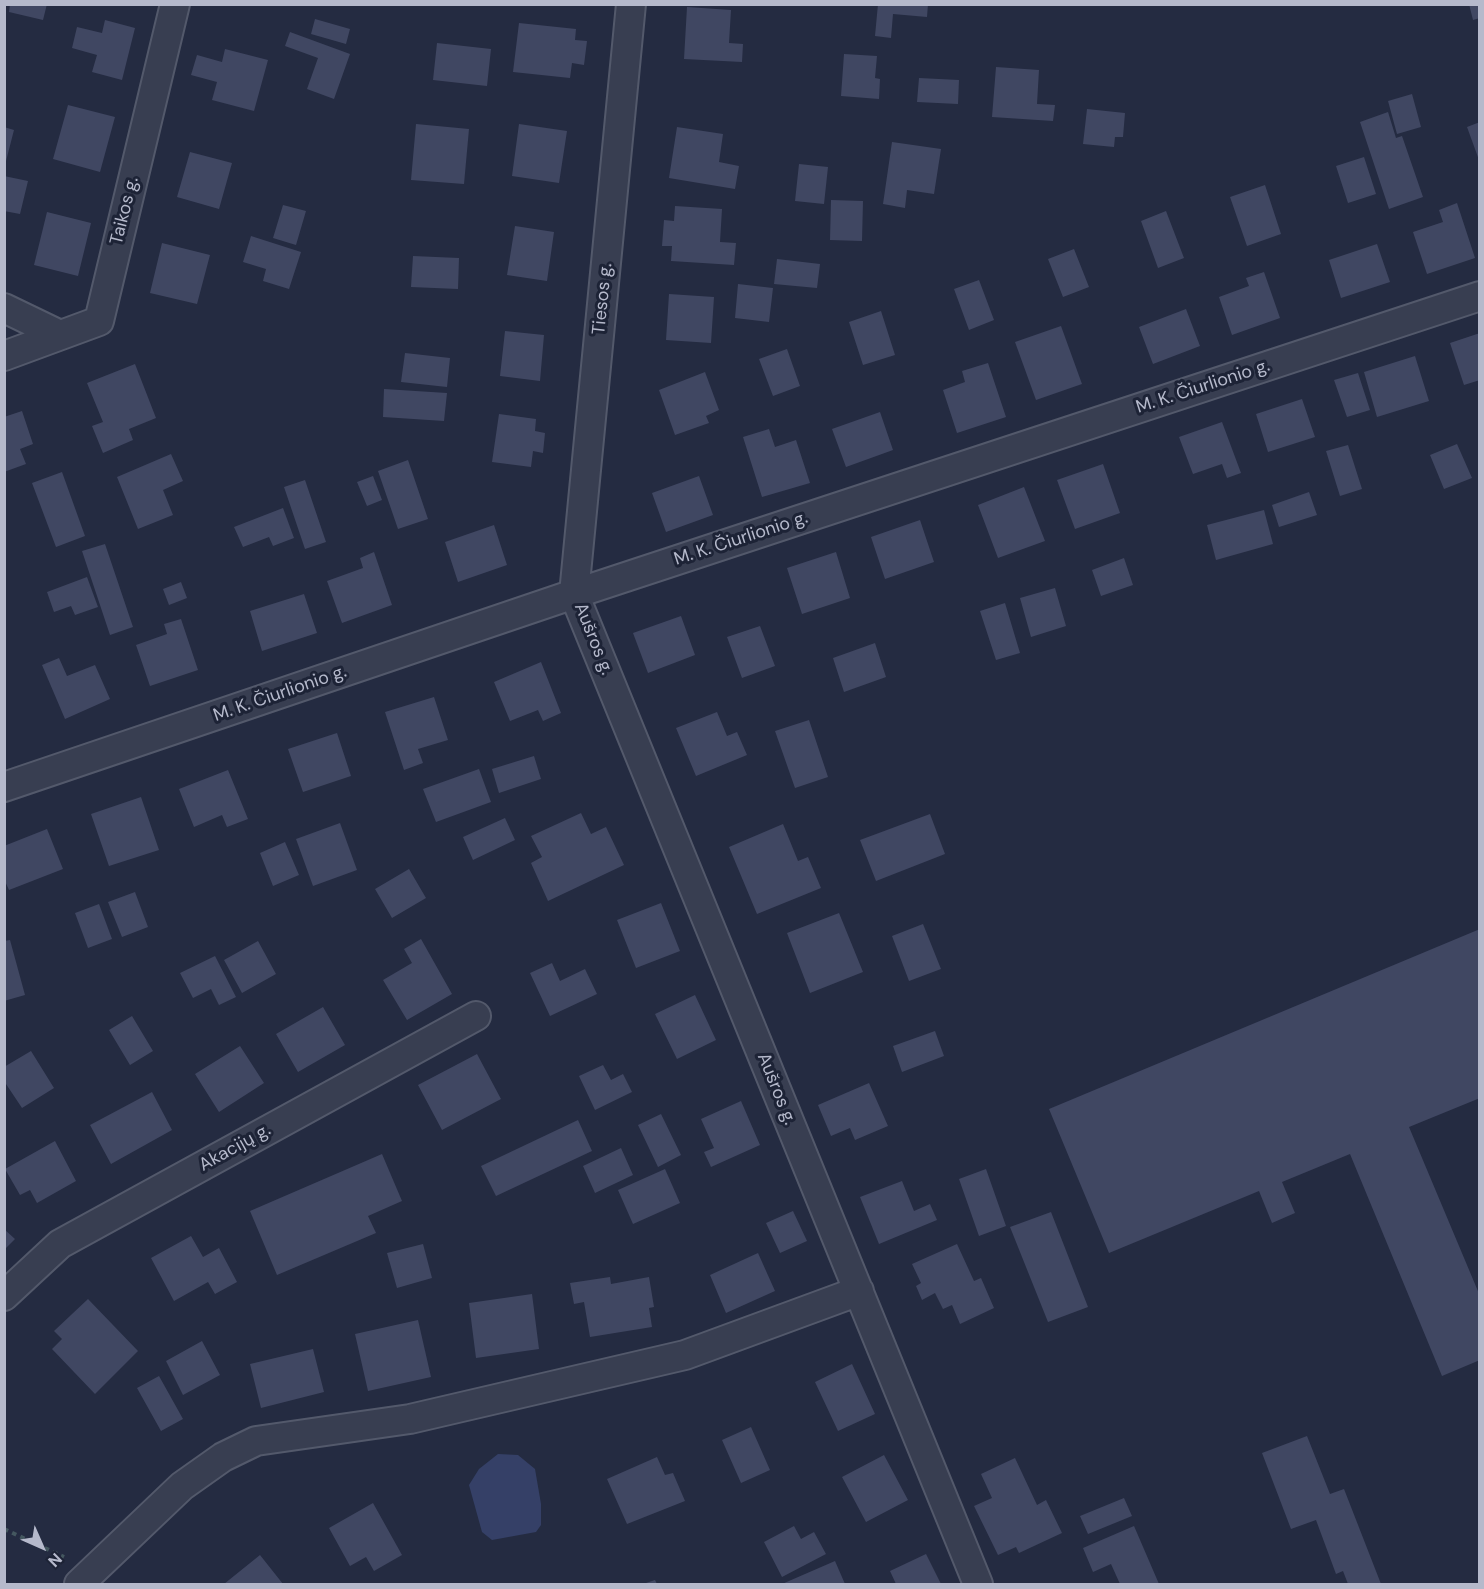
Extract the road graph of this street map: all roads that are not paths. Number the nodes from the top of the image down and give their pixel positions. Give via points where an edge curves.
1 (175, 4) edge
2 (631, 4) edge
3 (1479, 296) edge
4 (4, 308) edge
5 (60, 335) junction
6 (4, 356) edge
7 (574, 594) junction
8 (4, 787) edge
9 (476, 1016) dead end
10 (859, 1291) junction
11 (4, 1296) edge
12 (84, 1580) edge
13 (978, 1584) edge

1 - 5 street, Taikos g. via 99,321
2 - 7 street, Tiesos g.
3 - 7 street, M. K. Čiurlionio g.
4 - 5 street
5 - 6 street, Taikos g.
7 - 8 street, M. K. Čiurlionio g.
7 - 10 street, Aušros g.
9 - 11 street, Akacijų g. via 60,1244
10 - 12 street via 686,1354 410,1419 256,1441 223,1457 182,1486
10 - 13 street, Aušros g.

